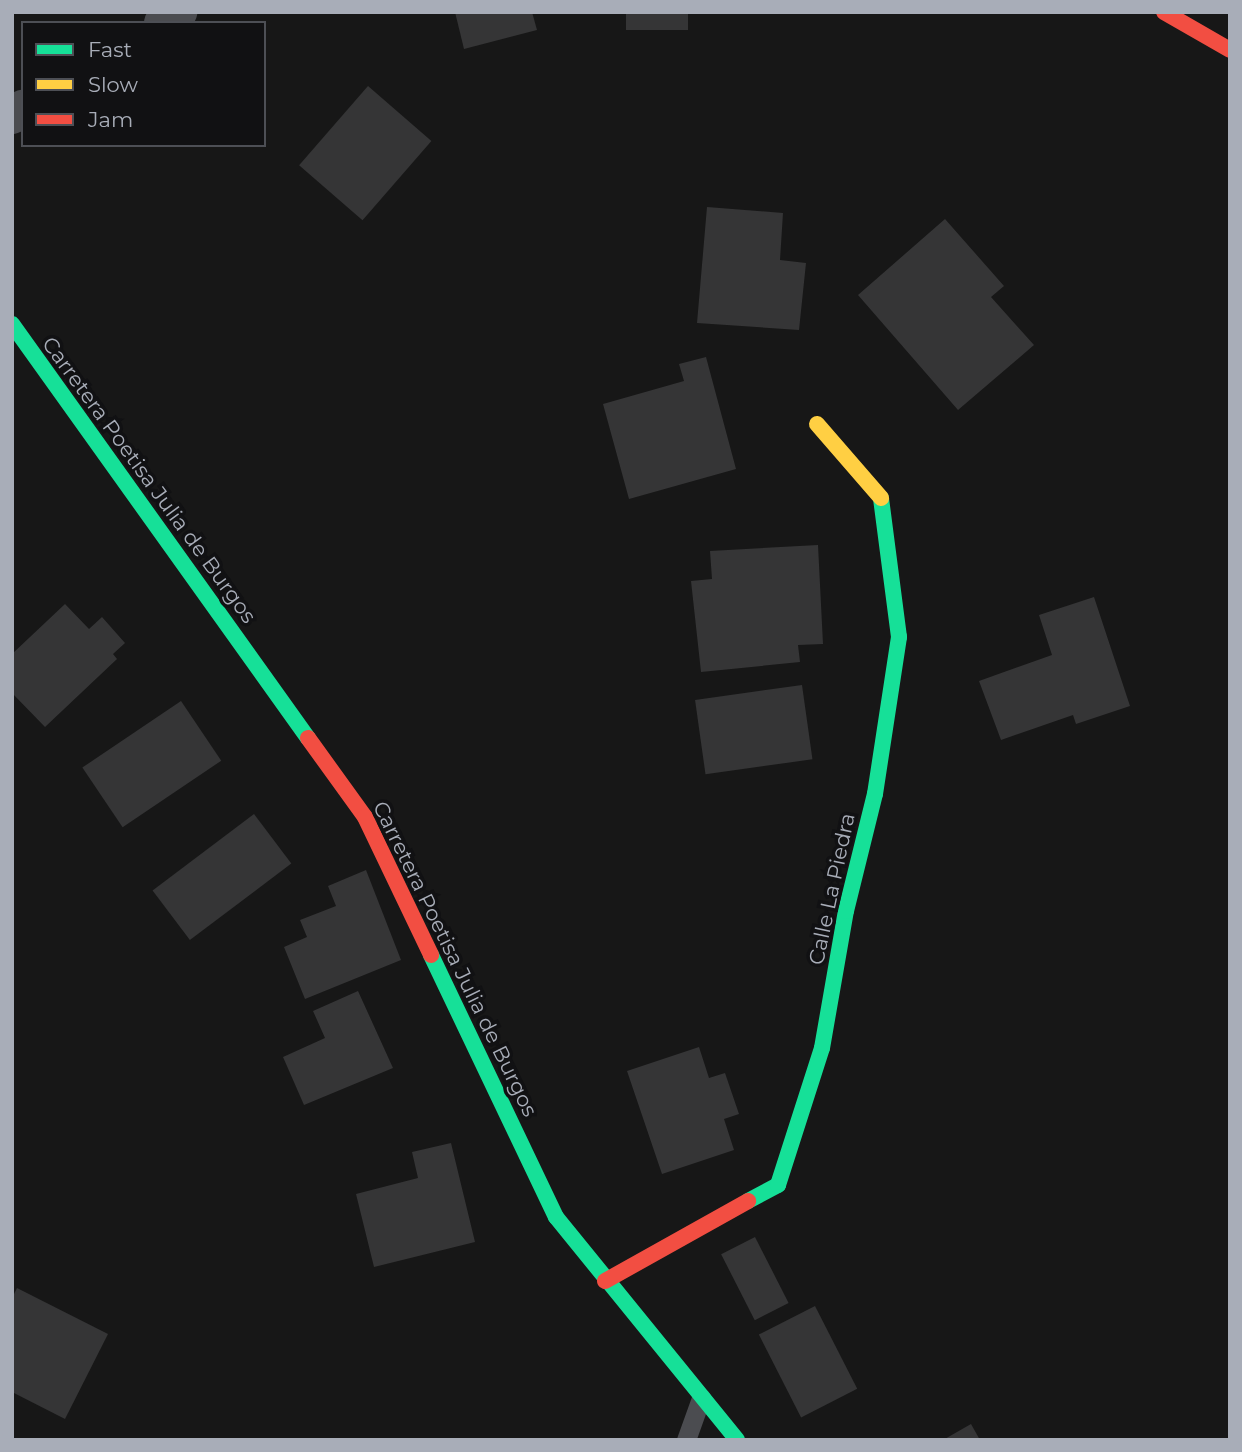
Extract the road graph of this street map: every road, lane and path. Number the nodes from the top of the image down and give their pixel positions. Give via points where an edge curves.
1 (1164, 12) edge
2 (1230, 50) edge
3 (12, 324) edge
4 (817, 425) dead end
5 (605, 1281) junction
6 (701, 1398) junction
7 (686, 1440) edge
8 (737, 1440) edge

1 - 2 street
3 - 5 street, Carretera Poetisa Julia de Burgos via 365,817 556,1217
4 - 5 street, Calle La Piedra via 883,500 899,637 874,794 846,911 822,1048 778,1185
5 - 6 street, Carretera Poetisa Julia de Burgos
6 - 7 lane
6 - 8 street, Carretera Poetisa Julia de Burgos

